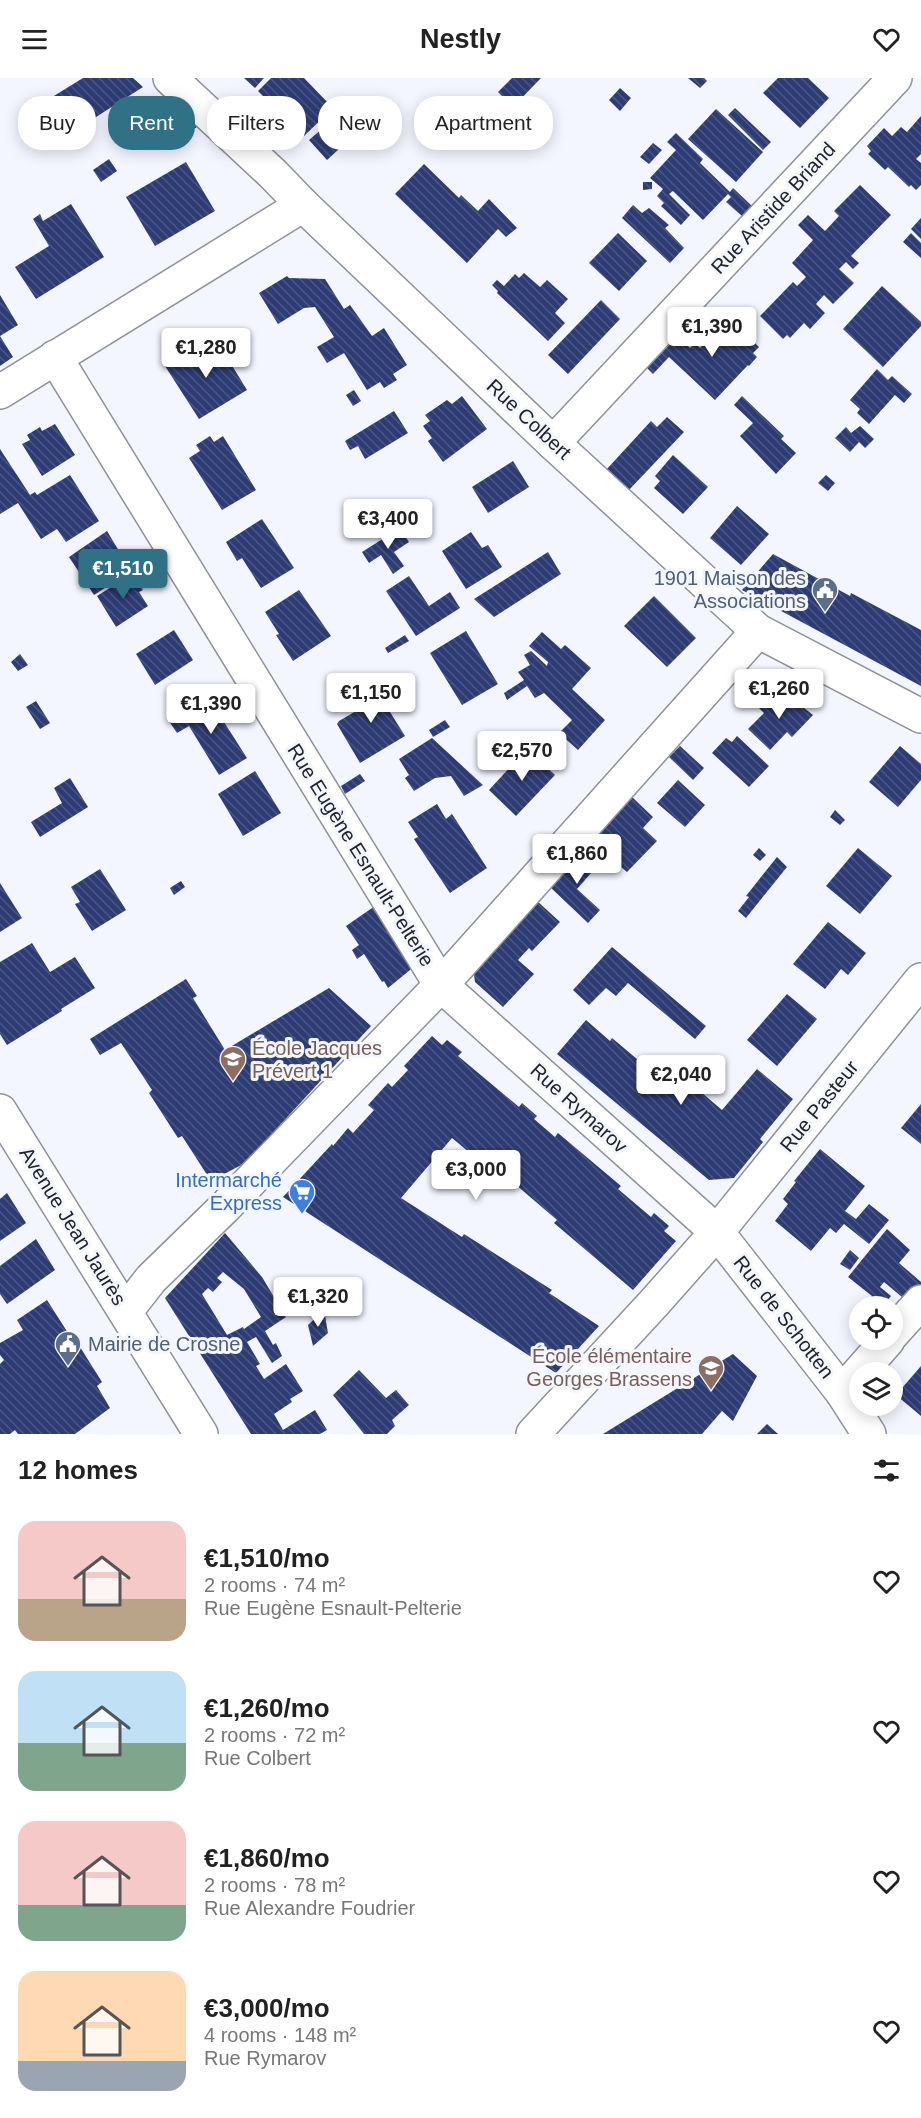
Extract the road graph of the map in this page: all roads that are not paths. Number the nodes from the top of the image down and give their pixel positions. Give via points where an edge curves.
1 (170, 78) edge
2 (895, 78) edge
3 (303, 205) junction
4 (56, 357) junction
5 (0, 392) edge
6 (554, 443) junction
7 (758, 632) junction
8 (921, 716) edge
9 (921, 980) edge
10 (441, 985) junction
11 (0, 1111) edge
12 (717, 1232) junction
13 (921, 1302) edge
14 (126, 1311) junction
15 (903, 1322) edge
16 (879, 1350) edge
17 (842, 1392) junction
18 (201, 1434) edge
19 (532, 1434) edge
20 (869, 1434) edge

1 - 3 street, Rue Colbert
2 - 6 street, Rue Aristide Briand
3 - 4 street
3 - 6 street, Rue Colbert
4 - 5 street
4 - 10 street, Rue Eugène Esnault-Pelterie
6 - 7 street, Rue Colbert
7 - 8 street, Rue Colbert
7 - 10 street
9 - 12 street, Rue Pasteur
10 - 12 street, Rue Rymarov
10 - 14 street via 151,1279
11 - 14 street, Avenue Jean Jaurès
12 - 17 street, Rue de Schotten
12 - 19 street, Rue Pasteur
13 - 15 street
14 - 18 street, Avenue Jean Jaurès
16 - 17 street
17 - 20 street, Rue de Schotten

